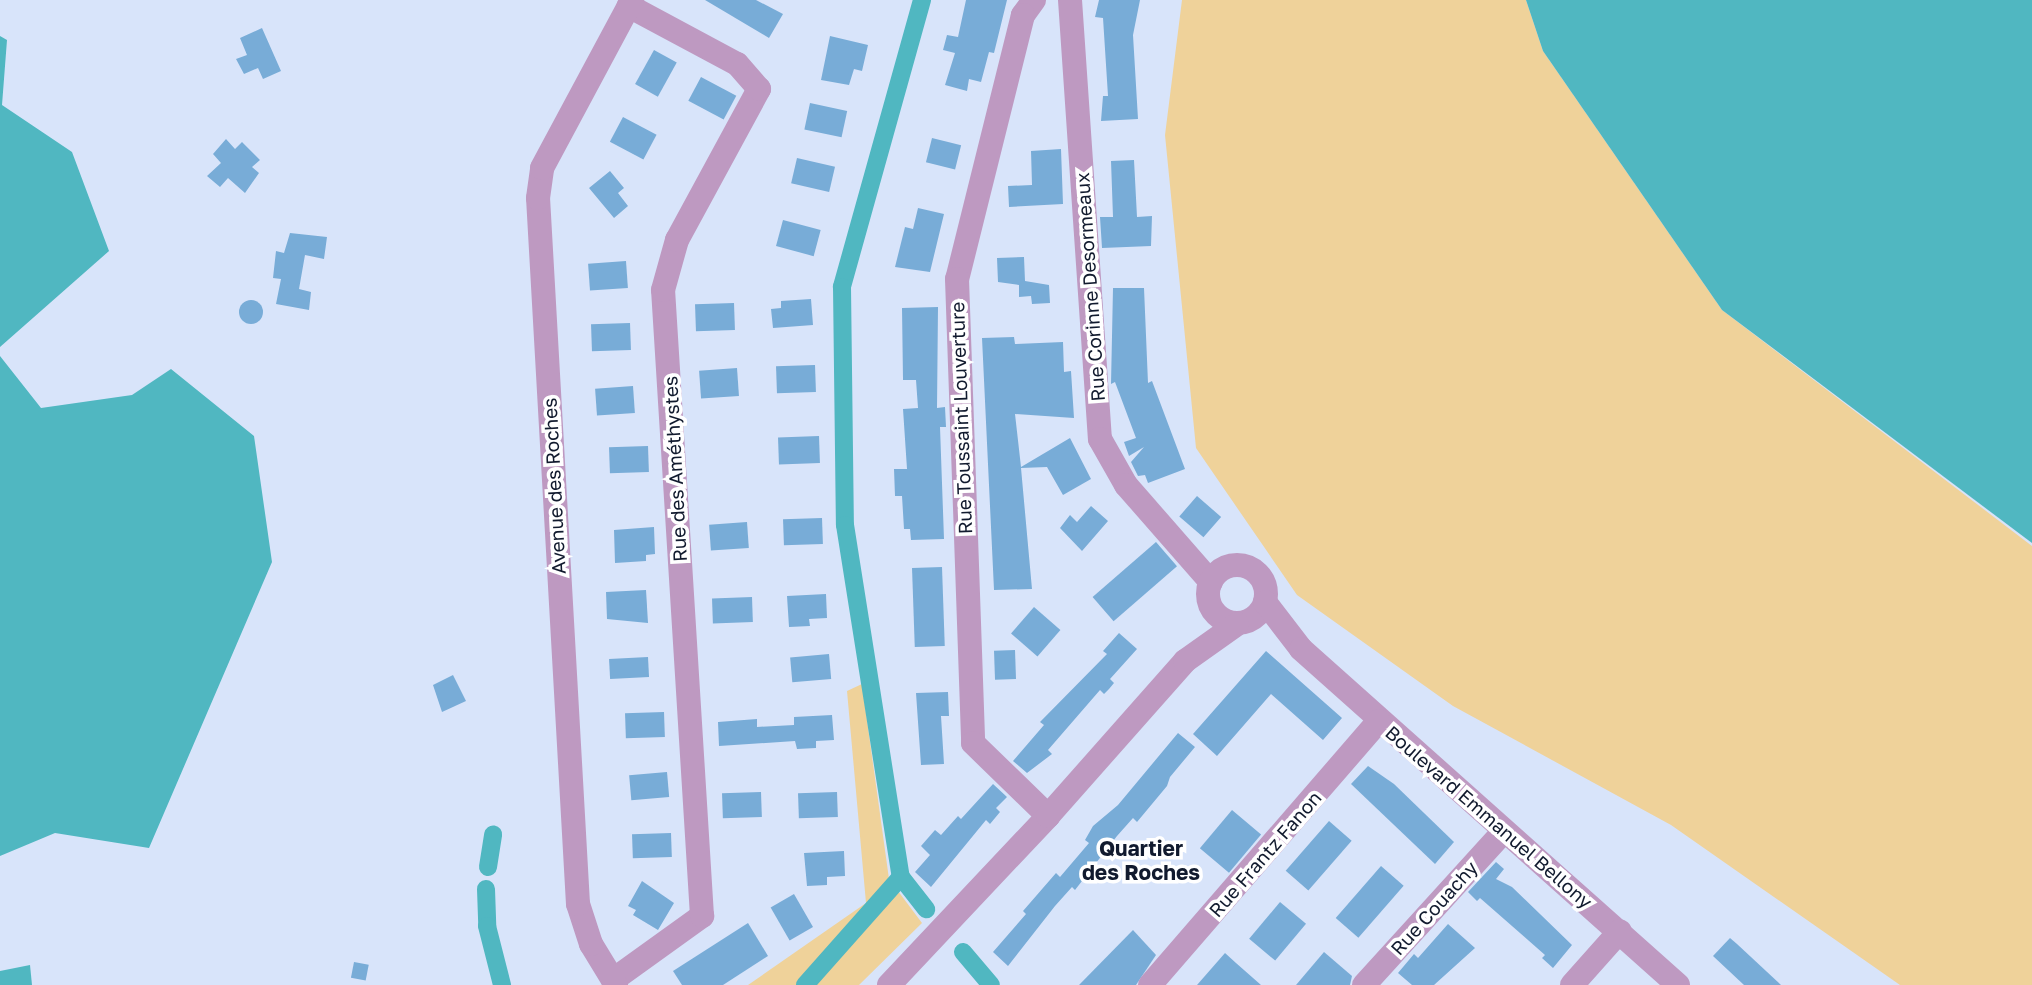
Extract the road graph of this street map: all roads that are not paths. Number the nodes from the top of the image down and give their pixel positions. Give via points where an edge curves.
1 (1034, 0) edge
2 (1070, 0) edge
3 (630, 3) edge
4 (1215, 584) junction
5 (1251, 616) junction
6 (1185, 661) junction
7 (1378, 721) junction
8 (1048, 816) junction
9 (1504, 831) junction
10 (1620, 931) junction
11 (614, 983) edge
12 (889, 985) edge
13 (1150, 985) edge
14 (1364, 985) edge
15 (1572, 985) edge
16 (1678, 985) edge

1 - 8 street, Rue Toussaint Louverture via 1023,15 957,279 973,744
2 - 4 street, Rue Corinne Desormeaux via 1100,439 1126,485
3 - 11 street, Avenue des Roches via 542,168 538,198 577,891 591,944
3 - 11 street, Rue des Améthystes via 737,64 759,89 677,240 663,290 702,916
4 - 5 street, Rue Corinne Desormeaux via 1225,621
4 - 5 street via 1252,569 1261,578
4 - 6 street
5 - 6 street
5 - 7 street, Boulevard Emmanuel Bellony via 1301,649
6 - 8 street
7 - 9 street, Boulevard Emmanuel Bellony
7 - 13 street, Rue Frantz Fanon
8 - 12 street
9 - 10 street, Boulevard Emmanuel Bellony
9 - 14 street, Rue Couachy
10 - 15 street
10 - 16 street, Boulevard Emmanuel Bellony

